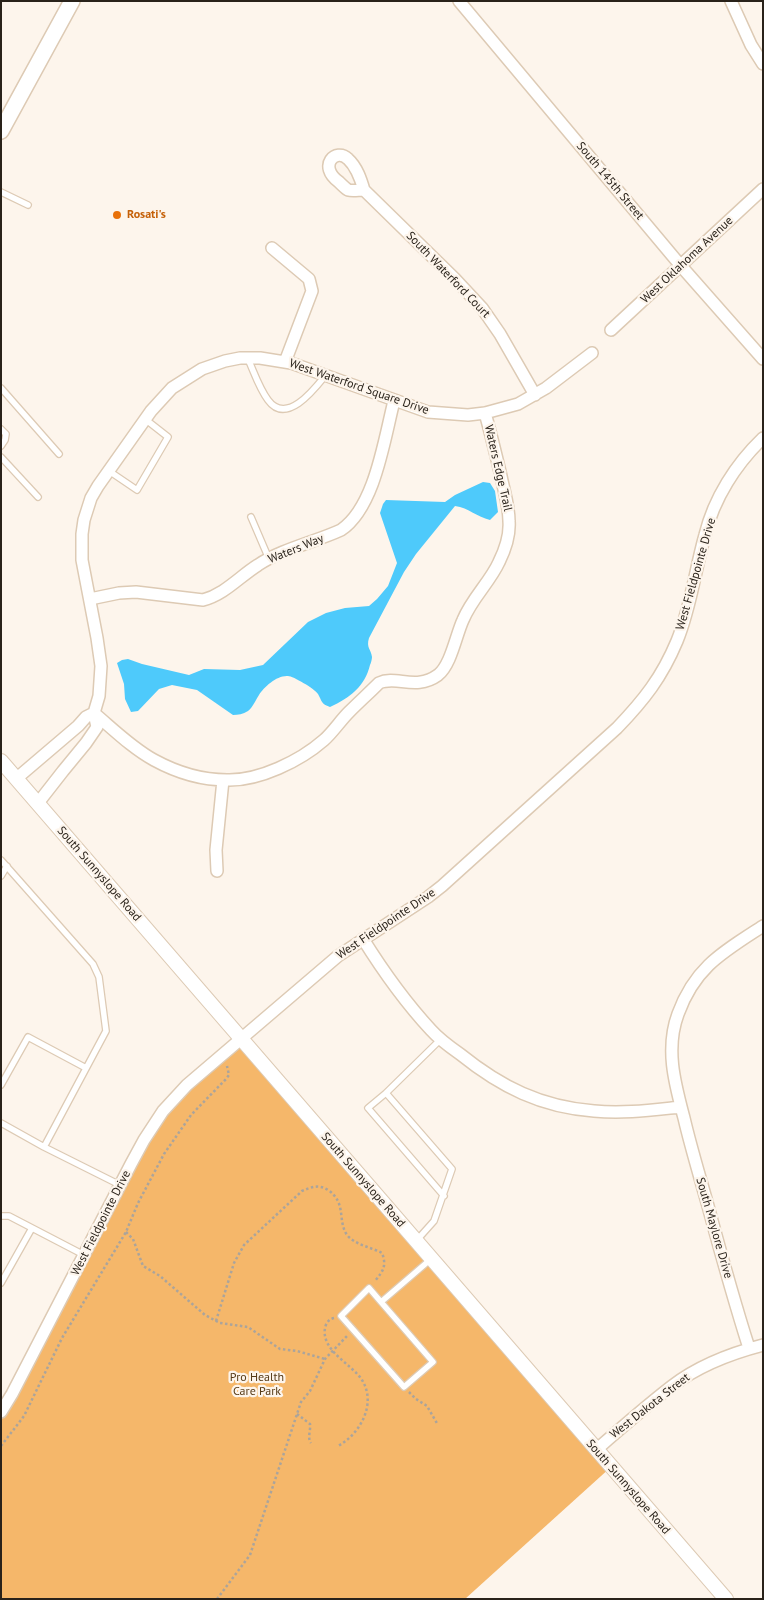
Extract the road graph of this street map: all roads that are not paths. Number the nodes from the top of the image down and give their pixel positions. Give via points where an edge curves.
1 (459, 1) edge
2 (731, 1) edge
3 (70, 2) edge
4 (763, 64) edge
5 (1, 130) edge
6 (364, 190) dead end
7 (763, 190) edge
8 (1, 192) edge
9 (28, 205) dead end
10 (272, 248) dead end
11 (681, 266) junction
12 (611, 330) dead end
13 (592, 353) dead end
14 (247, 358) junction
15 (763, 359) edge
16 (285, 362) junction
17 (325, 376) junction
18 (1, 388) edge
19 (535, 395) junction
20 (394, 401) junction
21 (485, 413) junction
22 (145, 419) junction
23 (1, 429) edge
24 (763, 438) edge
25 (1, 446) edge
26 (59, 454) dead end
27 (1, 457) edge
28 (109, 471) junction
29 (38, 497) dead end
30 (251, 517) dead end
31 (269, 559) junction
32 (90, 599) junction
33 (94, 713) junction
34 (1, 761) edge
35 (17, 778) junction
36 (223, 780) junction
37 (38, 803) junction
38 (1, 860) edge
39 (7, 866) junction
40 (217, 871) dead end
41 (1, 876) edge
42 (763, 926) edge
43 (363, 938) junction
44 (441, 1039) junction
45 (241, 1040) junction
46 (86, 1068) junction
47 (1, 1085) edge
48 (386, 1093) junction
49 (681, 1107) junction
50 (1, 1123) edge
51 (44, 1147) junction
52 (120, 1185) junction
53 (444, 1196) junction
54 (1, 1216) edge
55 (32, 1228) junction
56 (416, 1241) junction
57 (84, 1255) junction
58 (431, 1259) junction
59 (1, 1283) edge
60 (381, 1302) junction
61 (763, 1345) edge
62 (749, 1348) junction
63 (1, 1412) edge
64 (596, 1450) junction
65 (726, 1599) edge

1 - 11 street, South 145th Street
2 - 4 street
3 - 5 main road
6 - 19 street, South Waterford Court via 482,308
7 - 11 street, West Oklahoma Avenue
8 - 9 lane
10 - 16 street via 309,279 312,291
11 - 12 street, West Oklahoma Avenue
11 - 15 street, South 145th Street
13 - 19 street, West Waterford Square Drive
14 - 16 street, West Waterford Square Drive
14 - 17 lane via 268,400 280,410 296,405
14 - 22 street, West Waterford Square Drive via 225,361 186,378 172,388
16 - 17 street, West Waterford Square Drive
17 - 20 street, West Waterford Square Drive
18 - 26 lane
19 - 21 street, West Waterford Square Drive via 518,404
20 - 21 street, West Waterford Square Drive via 441,414
20 - 31 street, Waters Way via 378,466 357,516 341,530
21 - 36 street, Waters Edge Trail via 507,502 509,523 505,548 499,563 472,600 441,672 427,680 411,683 385,680 324,740 302,756 258,776
22 - 28 street, West Waterford Square Drive
22 - 28 lane via 168,437 137,490
23 - 25 lane via 6,434
24 - 43 street, West Fieldpointe Drive via 736,470 719,498 705,532 678,639 641,703 442,886
27 - 29 lane
28 - 32 street, West Waterford Square Drive via 91,498 84,520 82,560
30 - 31 lane
31 - 32 street, Waters Way via 212,598 203,600 136,592
32 - 33 street, West Waterford Square Drive via 101,666
33 - 35 street
33 - 36 street, Waters Edge Trail via 134,747 169,768
33 - 37 street, West Waterford Square Drive via 97,727
34 - 35 street, South Sunnyslope Road
35 - 37 street, South Sunnyslope Road
36 - 40 street
37 - 45 street, South Sunnyslope Road
38 - 39 lane
39 - 41 lane
39 - 46 lane via 93,964 98,976 106,1031
42 - 49 street, South Maylore Drive via 707,965 684,997 672,1042 672,1064
43 - 44 street via 400,993
43 - 45 street, West Fieldpointe Drive via 314,975
44 - 48 lane
44 - 49 street via 484,1073 513,1090 561,1106 622,1112
45 - 52 street, West Fieldpointe Drive via 163,1111
45 - 56 street, South Sunnyslope Road
46 - 47 lane via 28,1037
46 - 51 lane
48 - 53 lane via 452,1170
48 - 53 lane via 368,1108
49 - 62 street, South Maylore Drive
50 - 51 lane
51 - 52 lane
52 - 57 street, West Fieldpointe Drive
53 - 56 lane via 434,1221
54 - 55 lane via 9,1216
55 - 57 lane
55 - 59 lane
56 - 58 street, South Sunnyslope Road
57 - 63 street, West Fieldpointe Drive
58 - 60 lane
58 - 64 street, South Sunnyslope Road
60 - 60 lane via 369,1288 341,1316 404,1387 433,1362
61 - 62 street, West Dakota Street
62 - 64 street, West Dakota Street via 698,1370 673,1385
64 - 65 street, South Sunnyslope Road

